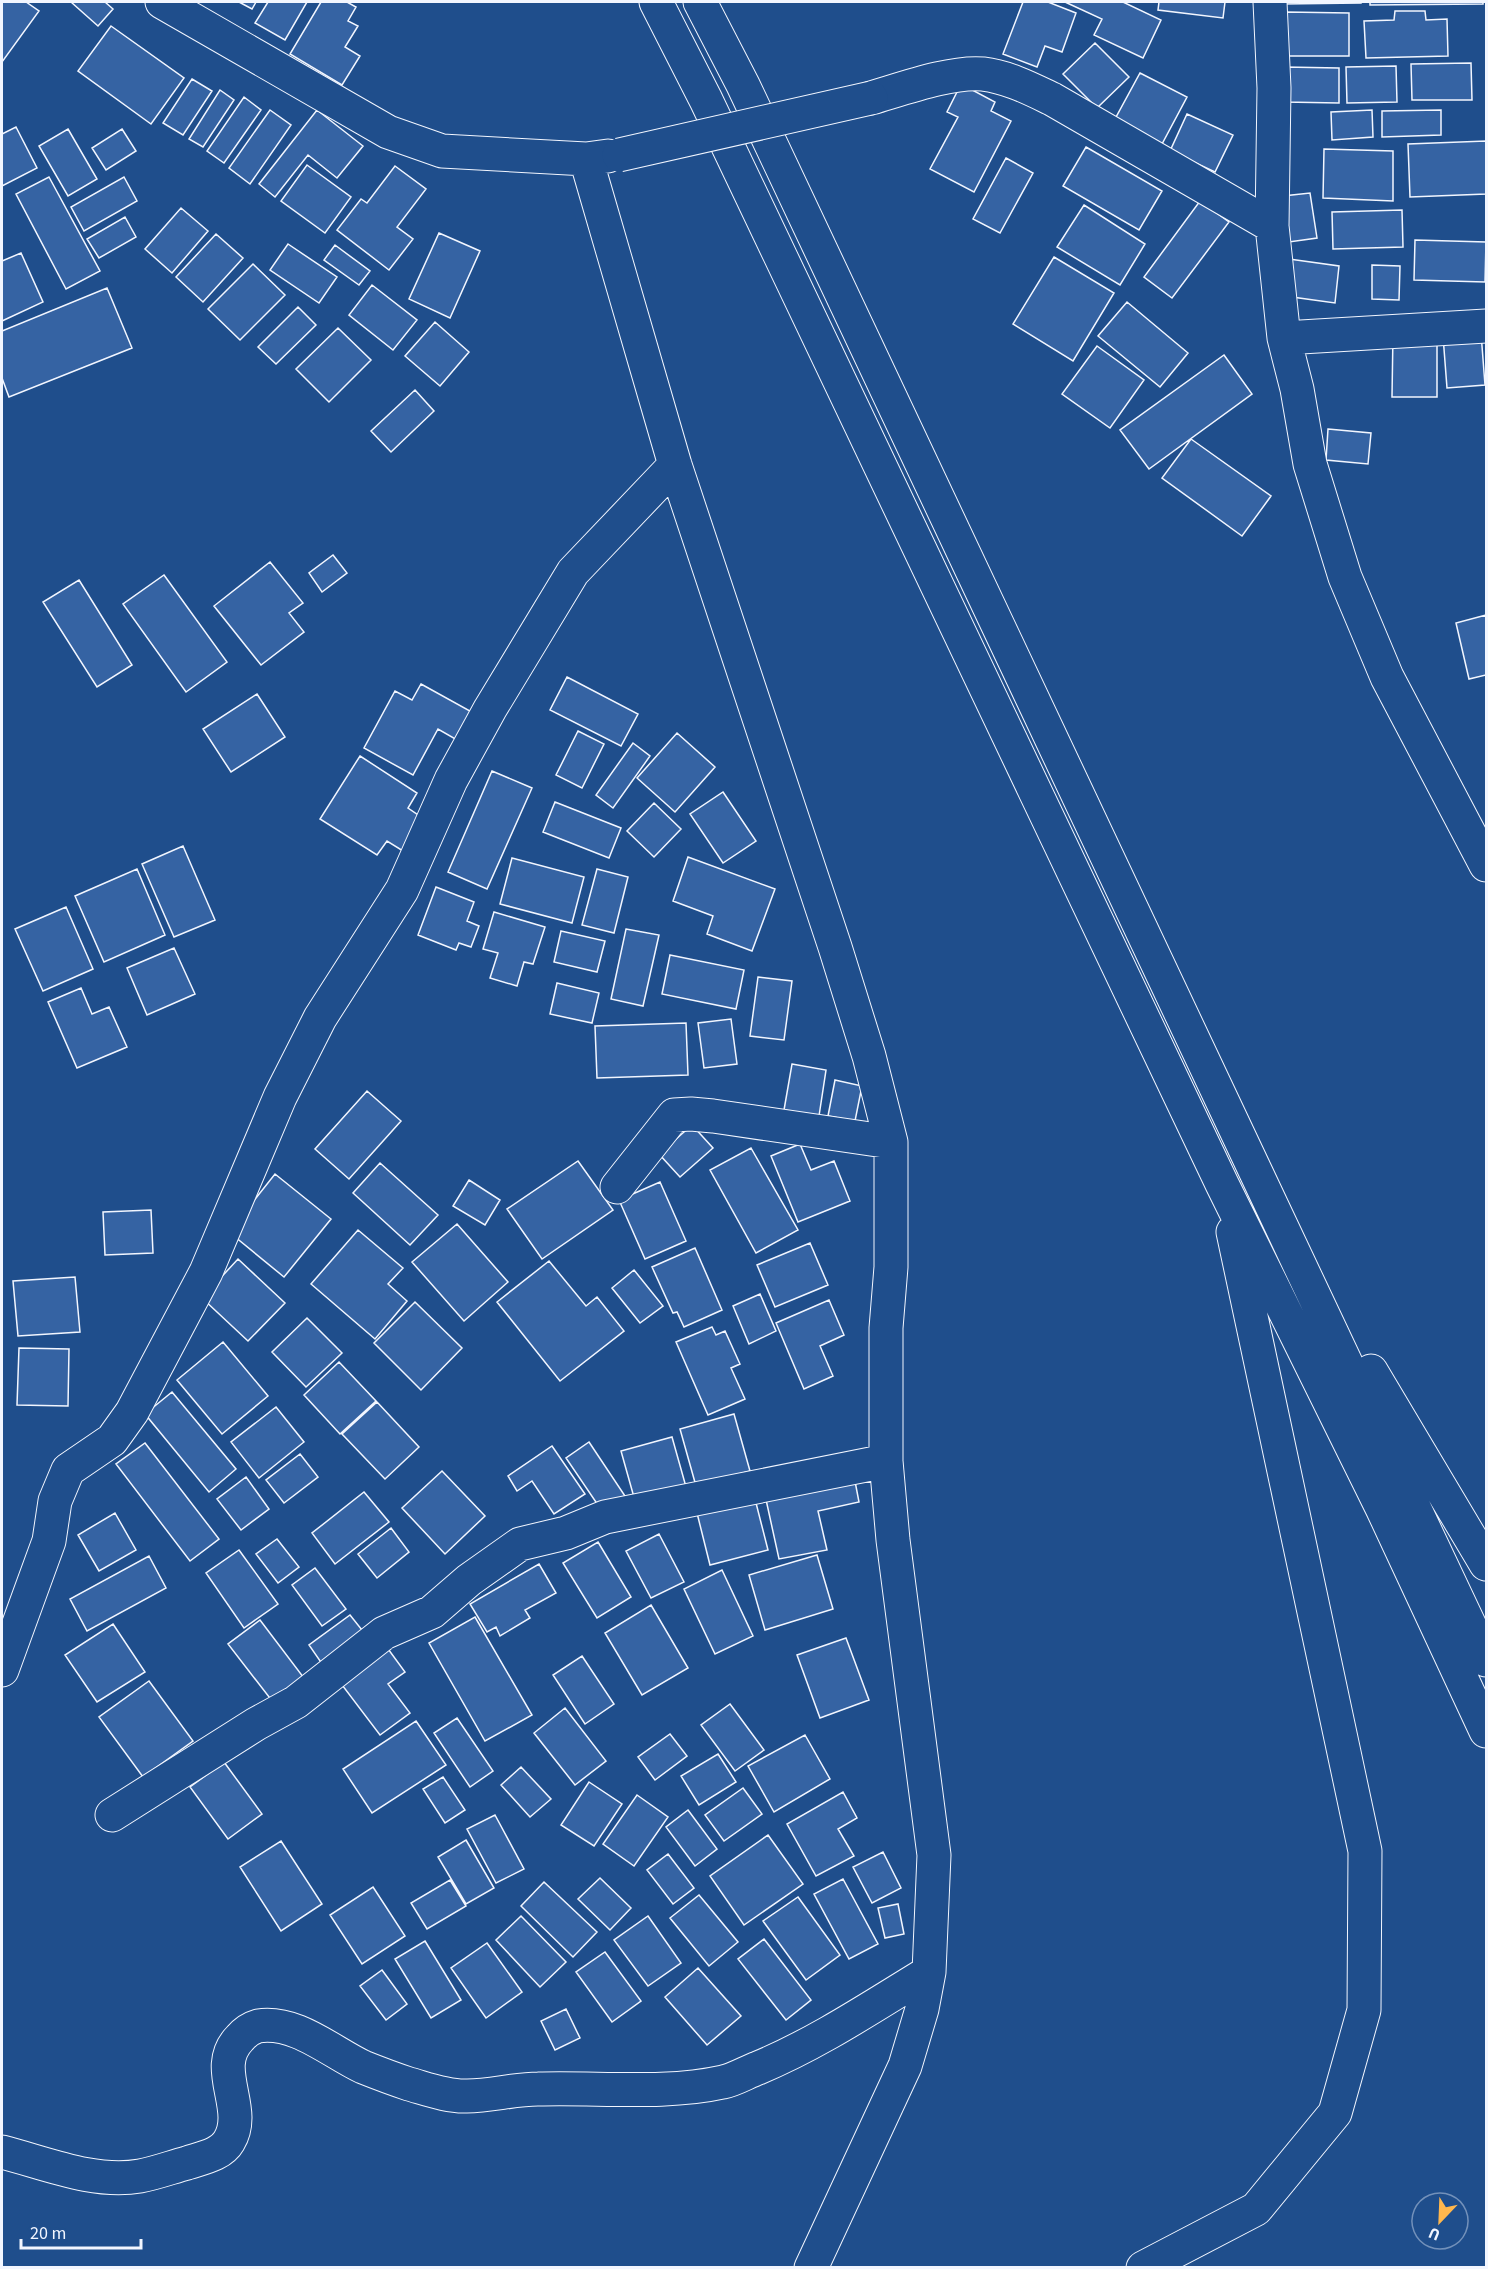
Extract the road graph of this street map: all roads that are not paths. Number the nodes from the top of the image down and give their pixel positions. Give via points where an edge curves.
1 (162, 2) edge
2 (656, 2) edge
3 (700, 2) edge
4 (1270, 2) edge
5 (586, 159) junction
6 (1272, 226) junction
7 (1486, 326) edge
8 (1284, 338) junction
9 (675, 465) junction
10 (1486, 865) edge
11 (891, 1142) junction
12 (1222, 1184) junction
13 (617, 1187) dead end
14 (1273, 1207) junction
15 (886, 1461) junction
16 (1486, 1564) edge
17 (1486, 1660) edge
18 (2, 1670) edge
19 (1486, 1731) edge
20 (112, 1815) dead end
21 (928, 1972) junction
22 (2, 2152) edge
23 (811, 2268) edge
24 (1143, 2268) edge

1 - 5 main road via 388,132 442,150
2 - 12 main road via 727,143
3 - 14 main road via 743,85
4 - 6 main road via 1274,88
5 - 6 main road, bridge via 871,98 945,78 983,74 1022,84 1062,105
5 - 9 main road
6 - 8 main road
7 - 8 main road
8 - 10 main road via 1310,464 1345,577 1387,677
9 - 11 main road via 838,958
9 - 18 main road via 573,572 490,709 451,780 402,890 320,1018 280,1097 206,1272 132,1412 112,1440 68,1470 55,1501 49,1541
11 - 13 main road via 702,1115 674,1115
11 - 15 main road
12 - 19 main road via 1383,1510
12 - 24 main road via 1365,1851 1364,2010 1335,2113 1256,2209
14 - 16 main road
14 - 17 main road
15 - 20 main road via 605,1518 520,1544 432,1612 384,1633 296,1702
15 - 21 main road via 934,1855
21 - 22 main road via 790,2054 724,2082 674,2087 535,2089 466,2097 402,2082 362,2066 314,2038 261,2026 243,2034 230,2057 228,2079 236,2118 223,2150 139,2176 75,2173
21 - 23 main road via 905,2066

